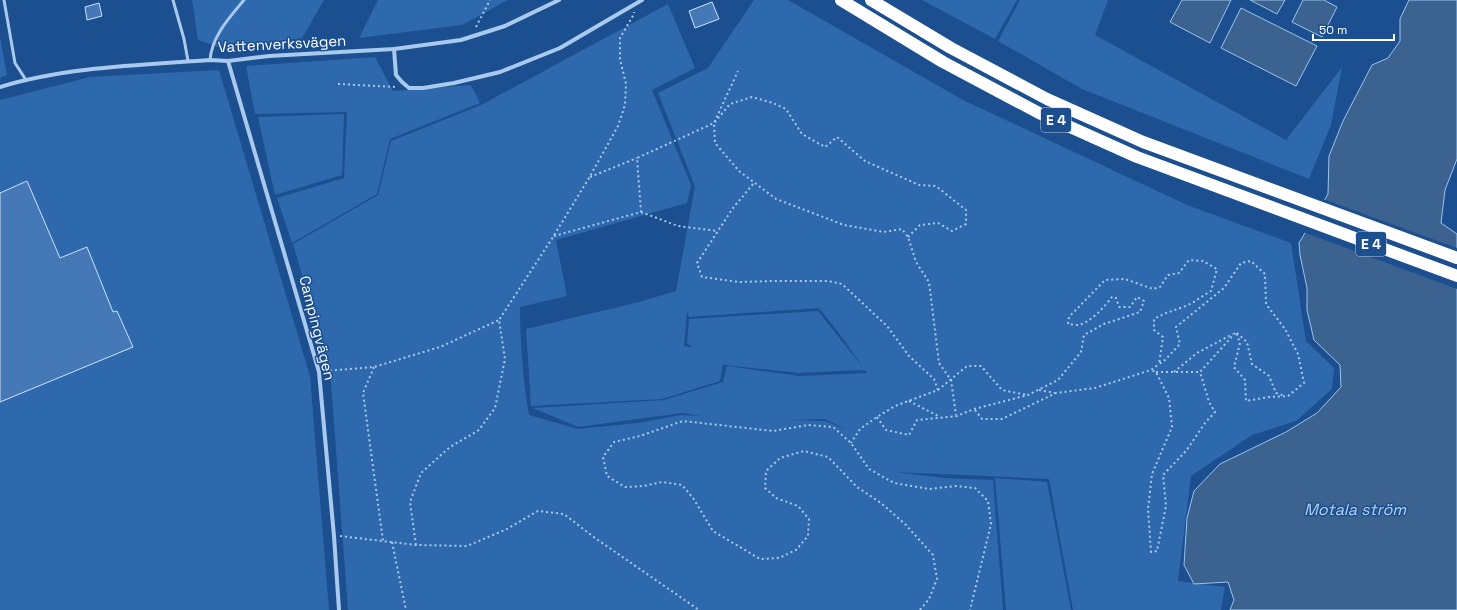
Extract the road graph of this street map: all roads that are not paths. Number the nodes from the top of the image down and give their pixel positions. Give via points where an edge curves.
1 (4, 0) edge
2 (173, 0) edge
3 (244, 0) edge
4 (559, 0) edge
5 (642, 0) edge
6 (841, 0) edge
7 (870, 0) edge
8 (394, 49) junction
9 (210, 60) junction
10 (188, 61) junction
11 (228, 61) junction
12 (26, 80) junction
13 (0, 87) edge
14 (1457, 258) edge
15 (1457, 276) edge
16 (338, 610) edge

1 - 12 lane via 15,63
2 - 10 lane
3 - 9 lane via 218,32
4 - 8 street, Vattenverksvägen via 505,26 461,40
5 - 8 street via 560,48 500,72 431,87 409,88 402,82 396,75
6 - 15 highway, E 4 via 943,62 1039,113 1137,157
7 - 14 highway, E 4 via 951,48 1048,99 1142,142
8 - 11 street, Vattenverksvägen via 269,56
9 - 10 street, Vattenverksvägen
9 - 11 street, Vattenverksvägen
10 - 12 street, Vattenverksvägen via 72,72
11 - 16 street, Campingvägen via 319,372
12 - 13 street, Vattenverksvägen

